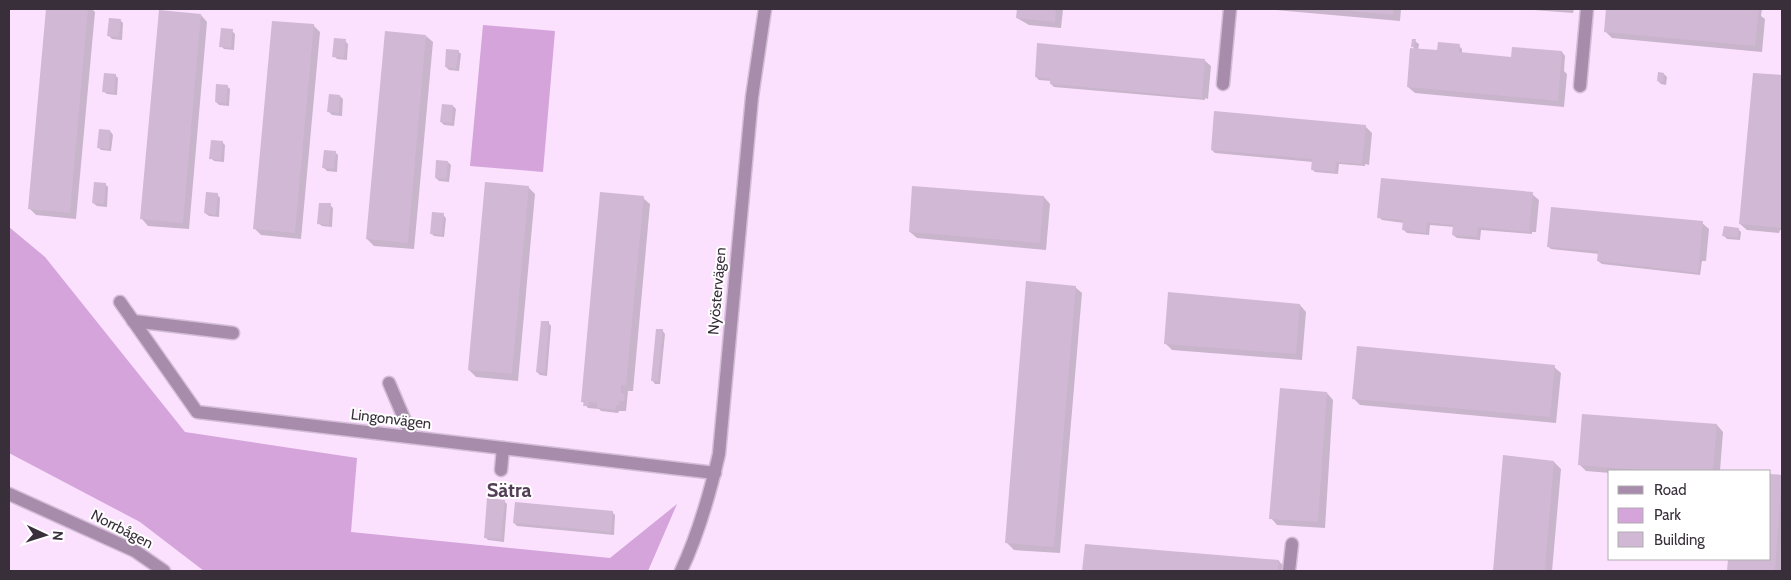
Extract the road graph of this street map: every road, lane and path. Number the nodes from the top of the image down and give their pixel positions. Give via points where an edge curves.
1 (764, 9) edge
2 (1230, 9) edge
3 (1588, 9) edge
4 (1223, 84) dead end
5 (1580, 86) dead end
6 (120, 302) dead end
7 (133, 320) junction
8 (232, 333) dead end
9 (389, 383) dead end
10 (412, 438) junction
11 (503, 448) junction
12 (501, 470) dead end
13 (715, 473) junction
14 (9, 494) edge
15 (1292, 544) dead end
16 (164, 571) edge
17 (681, 571) edge
18 (1289, 571) edge

1 - 13 street, Nyöstervägen via 752,97
2 - 4 street
3 - 5 street
6 - 7 street, Lingonvägen
7 - 8 street
7 - 10 street, Lingonvägen via 197,412
9 - 10 street
10 - 11 street, Lingonvägen
11 - 12 street
11 - 13 street, Lingonvägen
13 - 17 street, Nyöstervägen
14 - 16 street, Norrbågen via 135,551
15 - 18 street

